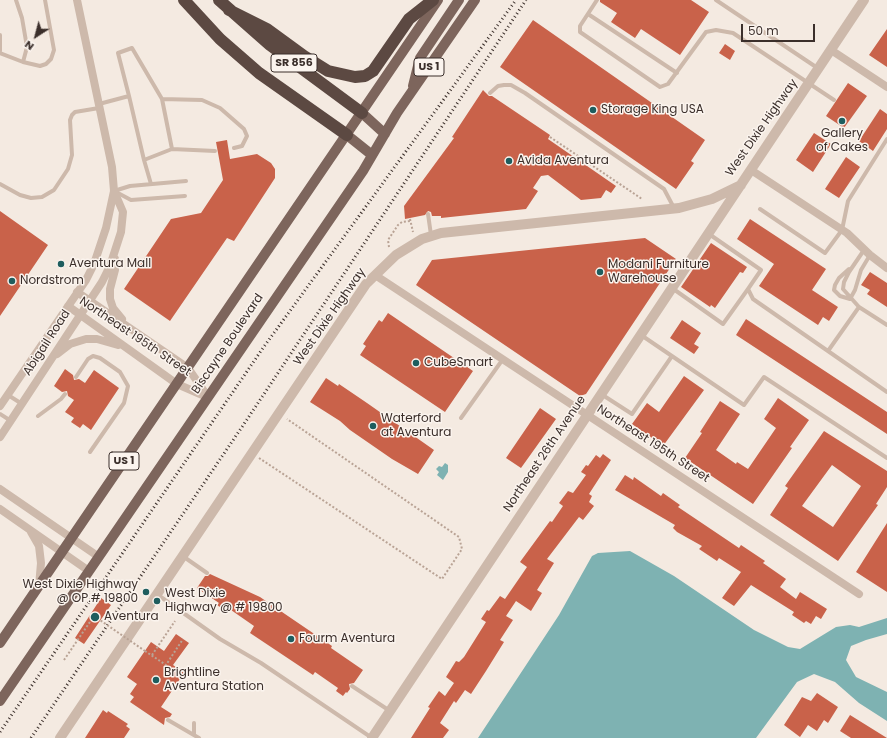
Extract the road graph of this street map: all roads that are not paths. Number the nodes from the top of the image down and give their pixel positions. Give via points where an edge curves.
1 (16, 0) edge
2 (45, 0) edge
3 (77, 0) edge
4 (184, 0) edge
5 (219, 0) edge
6 (433, 0) edge
7 (438, 0) edge
8 (459, 0) edge
9 (475, 0) edge
10 (597, 0) edge
11 (716, 0) edge
12 (864, 0) edge
13 (229, 10) junction
14 (588, 14) junction
15 (0, 35) edge
16 (831, 50) junction
17 (0, 52) edge
18 (23, 62) junction
19 (819, 69) junction
20 (677, 73) junction
21 (810, 83) junction
22 (887, 87) edge
23 (411, 94) junction
24 (490, 94) dead end
25 (129, 96) junction
26 (162, 99) junction
27 (834, 100) dead end
28 (99, 106) junction
29 (362, 113) junction
30 (385, 134) junction
31 (347, 135) junction
32 (887, 138) edge
33 (234, 148) dead end
34 (172, 149) junction
35 (215, 151) dead end
36 (372, 155) junction
37 (144, 160) junction
38 (751, 170) junction
39 (186, 181) dead end
40 (0, 184) edge
41 (150, 184) junction
42 (741, 185) junction
43 (114, 191) junction
44 (185, 196) dead end
45 (674, 209) junction
46 (760, 209) dead end
47 (428, 214) dead end
48 (842, 230) junction
49 (708, 234) junction
50 (431, 236) junction
51 (867, 253) junction
52 (115, 254) junction
53 (852, 266) junction
54 (887, 268) edge
55 (374, 275) junction
56 (671, 288) junction
57 (748, 289) junction
58 (77, 292) junction
59 (850, 299) junction
60 (90, 301) junction
61 (68, 306) junction
62 (859, 307) junction
63 (80, 315) junction
64 (887, 325) edge
65 (137, 333) junction
66 (640, 335) junction
67 (128, 349) junction
68 (828, 352) junction
69 (53, 356) junction
70 (672, 356) junction
71 (504, 358) junction
72 (188, 368) junction
73 (76, 377) dead end
74 (177, 384) junction
75 (887, 392) edge
76 (65, 394) dead end
77 (601, 394) junction
78 (8, 395) junction
79 (208, 397) junction
80 (22, 404) junction
81 (0, 406) edge
82 (0, 414) edge
83 (587, 415) junction
84 (38, 416) dead end
85 (461, 418) dead end
86 (11, 421) junction
87 (0, 437) edge
88 (90, 452) dead end
89 (887, 458) edge
90 (0, 482) edge
91 (0, 489) edge
92 (11, 496) junction
93 (0, 509) edge
94 (30, 530) junction
95 (72, 538) junction
96 (62, 552) junction
97 (99, 557) junction
98 (184, 557) junction
99 (89, 571) junction
100 (207, 573) dead end
101 (39, 586) junction
102 (859, 594) dead end
103 (158, 595) junction
104 (0, 643) edge
105 (352, 686) dead end
106 (0, 701) edge
107 (390, 710) junction
108 (168, 720) dead end
109 (194, 723) dead end
110 (194, 735) junction
111 (60, 738) edge
112 (198, 738) edge
113 (372, 738) edge

1 - 18 lane via 27,47
2 - 18 lane via 55,46 53,54 46,64 40,66
3 - 28 street, Abigail Road
4 - 31 highway, SR 856 via 220,39 259,74
5 - 13 highway, SR 856
6 - 13 highway via 408,19 372,71 365,76 355,77 328,71 267,29
7 - 29 main road, Biscayne Boulevard / US 1
8 - 23 main road via 420,58
9 - 23 main road, Biscayne Boulevard / US 1
10 - 14 lane
11 - 19 lane
12 - 16 street, West Dixie Highway
13 - 29 highway, SR 856 via 270,45
14 - 20 lane
14 - 20 lane via 580,26 580,32 660,87 668,84
15 - 17 lane
16 - 19 street, West Dixie Highway
16 - 22 street
17 - 18 lane
19 - 21 street, West Dixie Highway
20 - 21 lane via 706,32 716,30 733,33
21 - 27 lane
21 - 38 street, West Dixie Highway
23 - 30 main road, Biscayne Boulevard / US 1
24 - 45 lane via 498,86 511,85 517,88 664,189
25 - 26 lane via 118,53 132,48
25 - 28 lane
25 - 37 lane
26 - 33 lane via 202,100 220,108 244,129 246,136 242,146
26 - 34 lane
28 - 40 lane via 72,115 72,155 68,169 54,190 42,197 31,198
28 - 43 street, Abigail Road via 112,167
29 - 30 main road, SR 856
29 - 31 main road, Biscayne Boulevard / US 1
30 - 36 main road, Biscayne Boulevard / US 1
31 - 36 main road, SR 856
31 - 72 main road, Biscayne Boulevard / US 1
32 - 48 lane via 848,201
34 - 35 lane
34 - 37 lane
36 - 79 main road, Biscayne Boulevard / US 1
37 - 41 lane
38 - 42 street, West Dixie Highway
38 - 48 street
39 - 41 lane
41 - 43 lane
42 - 45 street, West Dixie Highway via 712,199
42 - 49 street, Northeast 26th Avenue
43 - 44 lane via 131,200
43 - 52 street, Abigail Road via 123,212
43 - 58 street, Abigail Road via 99,253
45 - 50 street, West Dixie Highway via 448,231
46 - 48 lane via 825,253
47 - 50 lane
48 - 51 street
49 - 56 street, Northeast 26th Avenue
49 - 57 lane via 761,270
50 - 55 street, West Dixie Highway via 401,252
51 - 53 lane
51 - 54 street
51 - 59 lane
52 - 60 street, Abigail Road
52 - 65 street via 110,299 118,315
53 - 59 lane via 843,289
53 - 59 lane via 839,278 834,290 840,296
55 - 71 street, Northeast 195th Street
55 - 98 street, West Dixie Highway via 251,453
56 - 57 lane via 723,324
56 - 66 street, Northeast 26th Avenue
57 - 68 lane via 757,302
58 - 60 street, Northeast 195th Street
58 - 61 street, Abigail Road
59 - 62 lane
60 - 63 street, Abigail Road
60 - 65 street, Northeast 195th Street
61 - 63 street, Northeast 195th Street
61 - 78 street, Abigail Road
62 - 64 lane
62 - 68 lane
63 - 67 street, Northeast 195th Street
63 - 69 street, Abigail Road
65 - 72 street, Northeast 195th Street
66 - 70 lane
66 - 77 street, Northeast 26th Avenue
67 - 69 street via 109,342 86,339 70,344
67 - 74 street, Northeast 195th Street
68 - 75 lane
69 - 80 street, Abigail Road
70 - 77 lane via 632,414
70 - 89 lane via 744,405 764,377
71 - 83 street, Northeast 195th Street
71 - 85 lane
72 - 74 main road, Biscayne Boulevard / US 1
72 - 79 street, Northeast 195th Street
73 - 88 lane via 93,356 120,372 128,386 124,403
74 - 79 street, Northeast 195th Street
74 - 95 main road, Biscayne Boulevard / US 1
76 - 84 lane
77 - 83 street, Northeast 26th Avenue
78 - 80 lane
78 - 81 street, Abigail Road
79 - 97 main road, Biscayne Boulevard / US 1
80 - 86 street, Abigail Road
82 - 86 lane
83 - 102 street, Northeast 195th Street
83 - 107 street, Northeast 26th Avenue
86 - 87 street, Abigail Road
90 - 92 street
91 - 92 street
92 - 95 street
93 - 94 street
94 - 96 street
94 - 101 street via 39,546
95 - 96 main road, Biscayne Boulevard / US 1
95 - 97 street
96 - 99 street
96 - 101 main road, Biscayne Boulevard / US 1
97 - 99 main road, Biscayne Boulevard / US 1
98 - 100 lane
98 - 103 street, West Dixie Highway
99 - 106 main road, Biscayne Boulevard / US 1
101 - 104 main road, Biscayne Boulevard / US 1
103 - 111 street, West Dixie Highway
103 - 113 lane via 220,639 261,663
105 - 107 lane
107 - 113 street, Northeast 26th Avenue
108 - 110 lane
109 - 110 lane
110 - 112 lane

